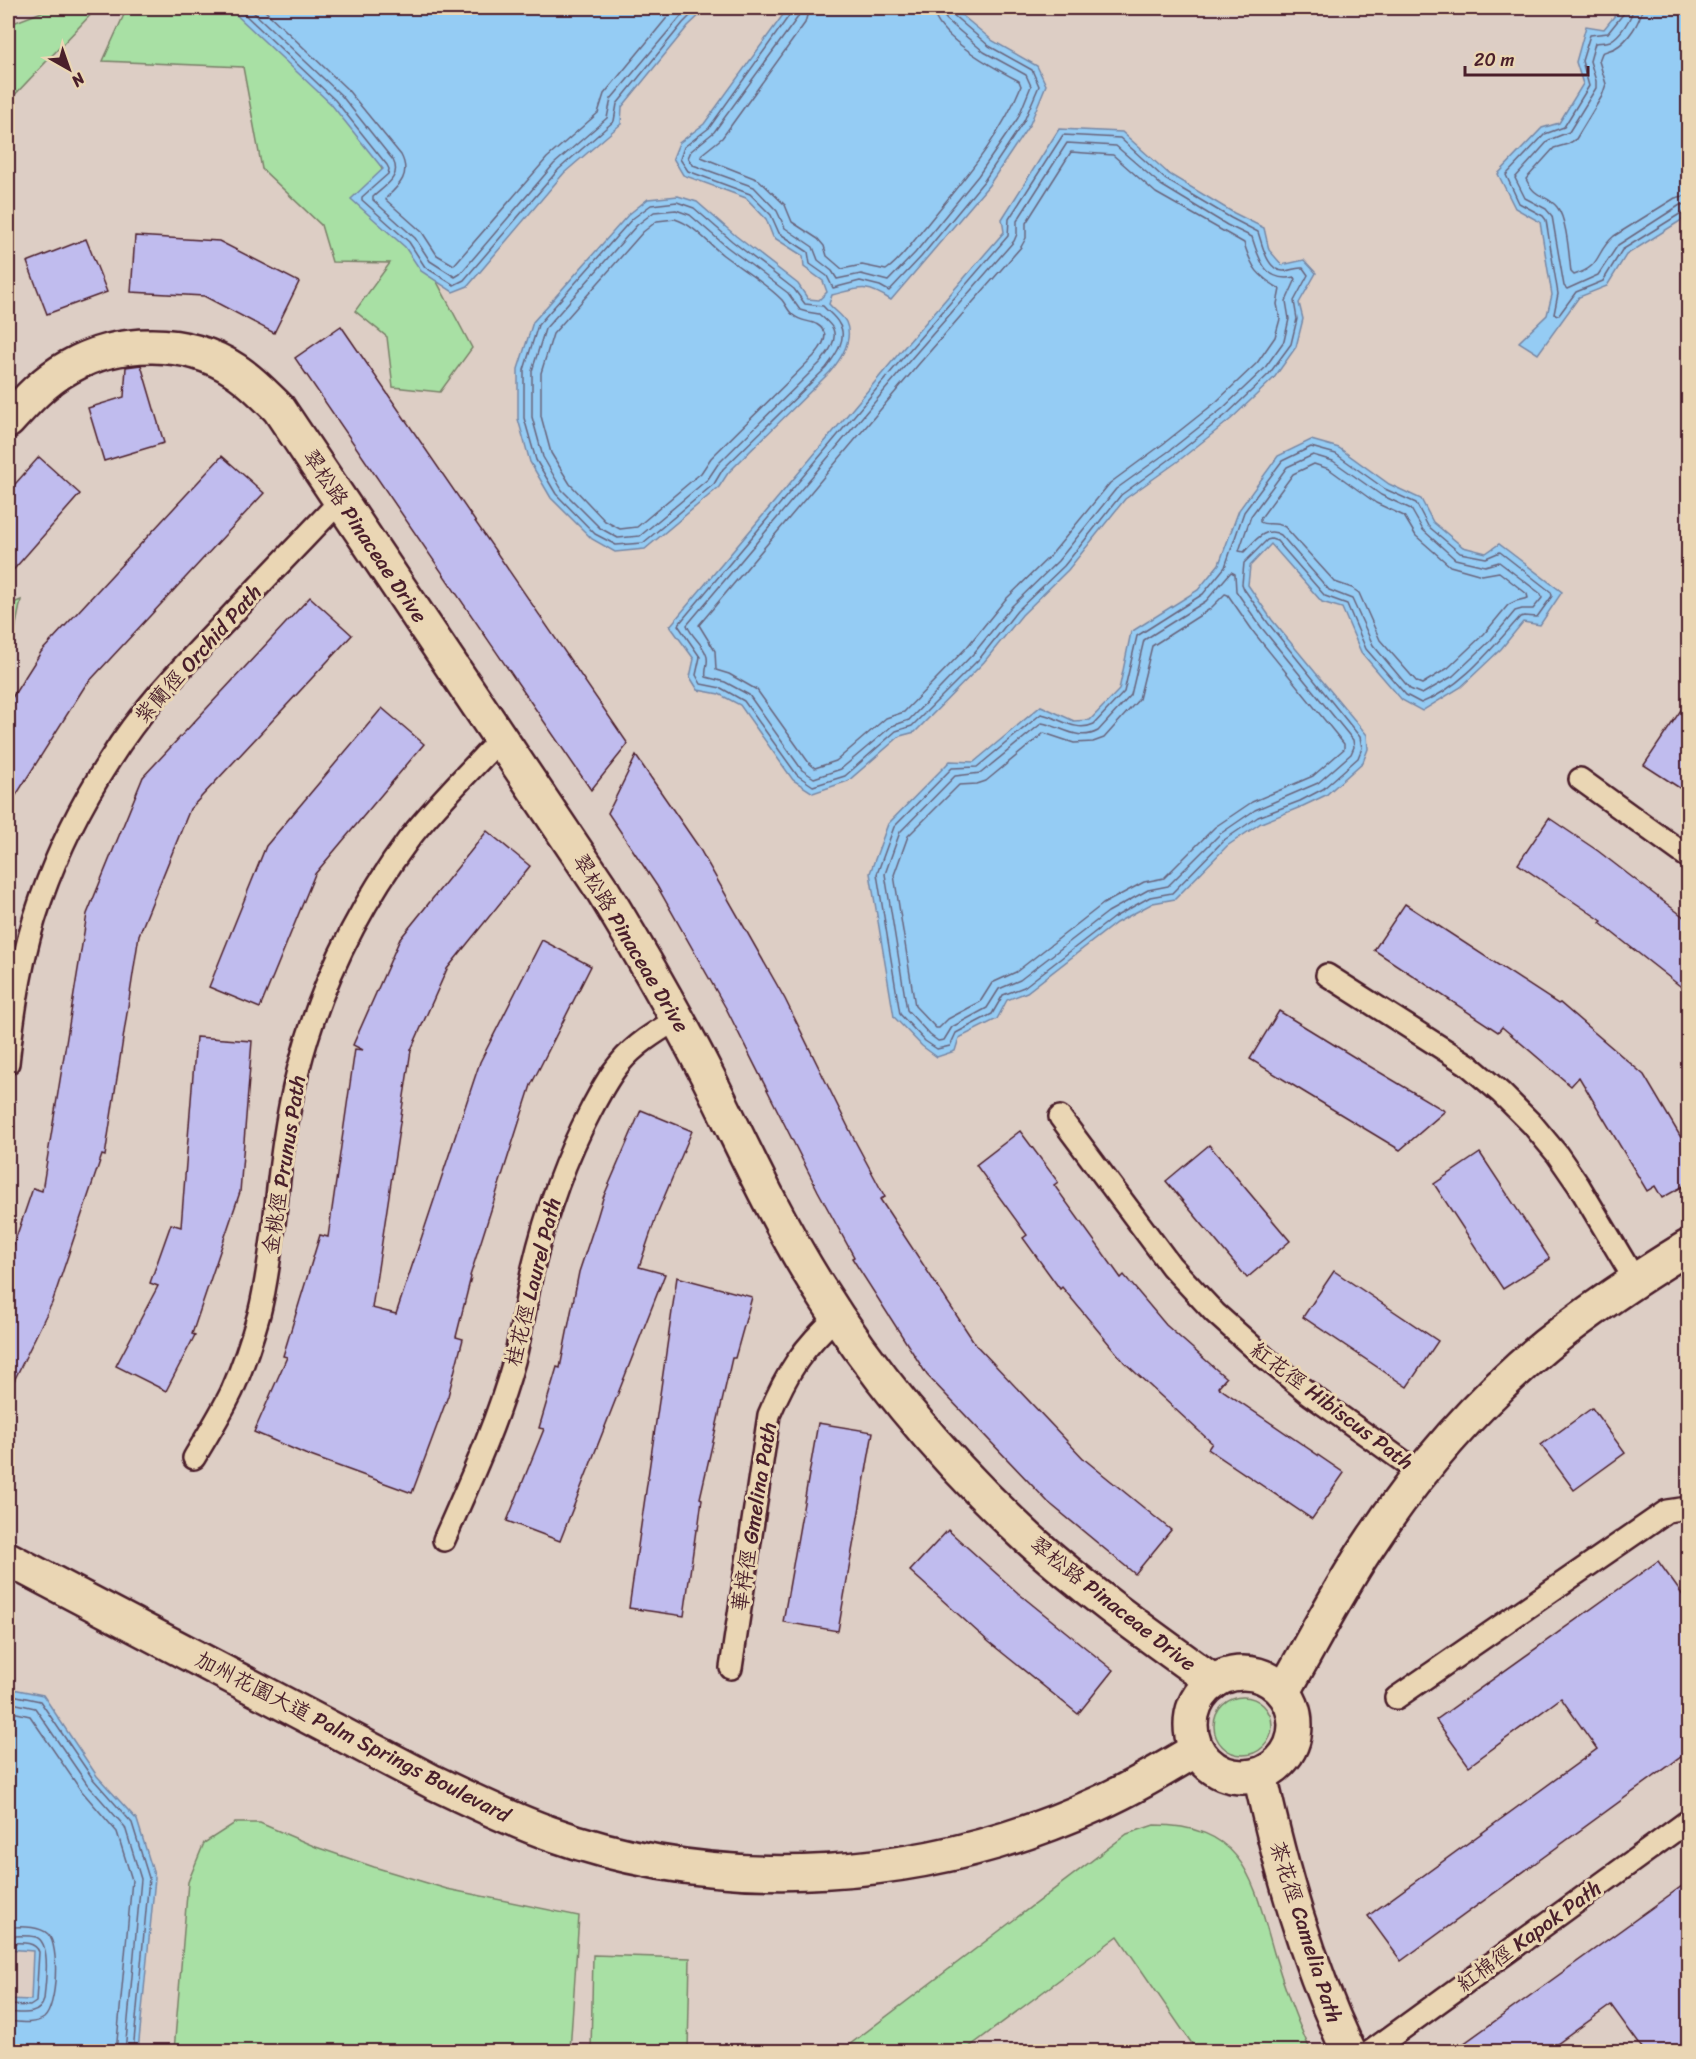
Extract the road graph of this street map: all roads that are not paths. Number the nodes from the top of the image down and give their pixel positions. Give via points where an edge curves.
1 (8, 421) edge
2 (341, 500) junction
3 (501, 738) junction
4 (1580, 780) dead end
5 (1689, 857) edge
6 (1327, 975) dead end
7 (678, 1019) junction
8 (8, 1063) edge
9 (1060, 1117) dead end
10 (1689, 1247) edge
11 (1635, 1280) junction
12 (838, 1316) junction
13 (194, 1458) dead end
14 (1421, 1474) junction
15 (1689, 1508) edge
16 (444, 1540) dead end
17 (8, 1559) edge
18 (731, 1668) dead end
19 (1214, 1682) junction
20 (1284, 1691) junction
21 (1396, 1698) dead end
22 (1196, 1750) junction
23 (1260, 1775) junction
24 (1689, 1821) edge
25 (1349, 2052) edge
26 (1370, 2052) edge

1 - 2 street, 翠松路 Pinaceae Drive via 47,381 93,356 145,346 175,348 233,368 258,387 279,409
2 - 3 street, 翠松路 Pinaceae Drive
2 - 8 lane, 紫蘭徑 Orchid Path via 173,677 115,751 82,804 41,900 26,949
3 - 7 street, 翠松路 Pinaceae Drive via 603,891
3 - 13 lane, 金桃徑 Prunus Path via 410,838 380,880 332,972 304,1050 287,1122 260,1312 232,1390
4 - 5 lane
6 - 11 lane via 1467,1064 1501,1093 1557,1154
7 - 12 street, 翠松路 Pinaceae Drive via 775,1213
7 - 16 lane, 桂花徑 Laurel Path via 620,1062 606,1080 581,1130 545,1225 500,1407
9 - 14 lane, 紅花徑 Hibiscus Path via 1171,1266 1215,1313 1308,1393
10 - 11 street
11 - 14 street via 1591,1310 1501,1386
12 - 18 lane, 華梓徑 Gmelina Path via 805,1348 769,1415
12 - 19 street, 翠松路 Pinaceae Drive via 914,1419 1029,1539 1092,1593
14 - 20 street via 1366,1549
15 - 21 lane via 1667,1510
17 - 22 street, 加州花園大道 Palm Springs Boulevard via 490,1810 611,1851 674,1864 802,1872 866,1869 929,1859 992,1844 1097,1805
19 - 20 street via 1231,1674 1250,1673 1269,1679
19 - 22 street via 1200,1695 1191,1713
20 - 23 street via 1293,1709 1296,1729 1290,1749 1278,1765
22 - 23 street via 1207,1765 1223,1774 1242,1778
23 - 25 street, 茶花徑 Camelia Path via 1294,1908 1315,1972
24 - 26 lane, 紅棉徑 Kapok Path

